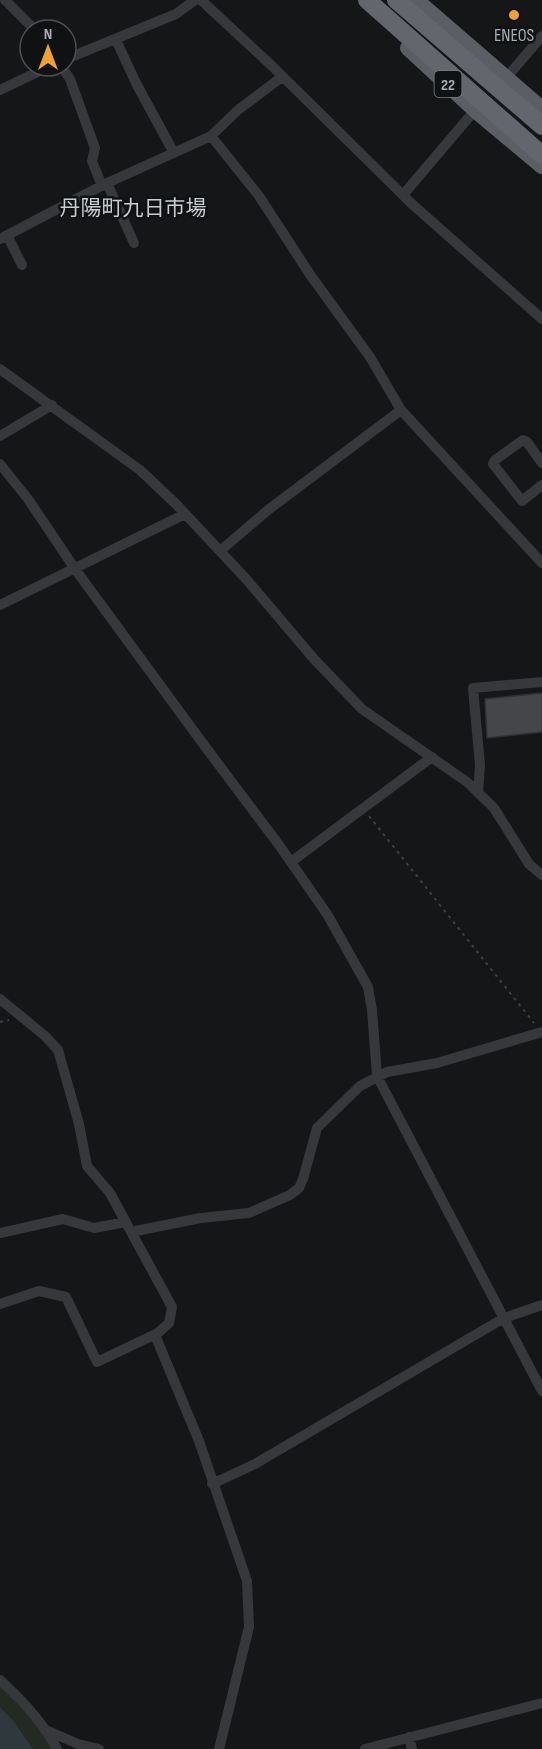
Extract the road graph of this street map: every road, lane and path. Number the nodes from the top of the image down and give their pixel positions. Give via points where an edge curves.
1 (5, 0) edge
2 (195, 0) edge
3 (201, 0) edge
4 (356, 0) edge
5 (368, 0) edge
6 (396, 0) edge
7 (416, 0) edge
8 (23, 18) edge
9 (542, 36) edge
10 (116, 40) junction
11 (78, 54) edge
12 (282, 77) junction
13 (25, 78) edge
14 (69, 78) edge
15 (506, 78) junction
16 (0, 90) edge
17 (542, 109) edge
18 (475, 110) junction
19 (542, 126) edge
20 (211, 136) junction
21 (542, 142) edge
22 (174, 153) junction
23 (542, 155) edge
24 (542, 166) edge
25 (105, 184) junction
26 (403, 195) junction
27 (3, 237) edge
28 (134, 243) dead end
29 (22, 265) dead end
30 (542, 319) edge
31 (0, 369) edge
32 (52, 405) junction
33 (401, 410) junction
34 (0, 436) edge
35 (542, 462) edge
36 (0, 464) edge
37 (542, 485) edge
38 (185, 514) junction
39 (220, 551) junction
40 (542, 563) edge
41 (75, 569) junction
42 (0, 605) edge
43 (542, 682) edge
44 (432, 757) junction
45 (478, 793) junction
46 (363, 808) junction
47 (291, 862) junction
48 (542, 875) edge
49 (0, 999) edge
50 (542, 1032) edge
51 (377, 1076) junction
52 (129, 1227) junction
53 (0, 1233) edge
54 (0, 1304) edge
55 (542, 1305) edge
56 (504, 1318) junction
57 (155, 1335) junction
58 (542, 1391) edge
59 (212, 1484) junction
60 (0, 1680) edge
61 (542, 1703) edge
62 (48, 1731) junction
63 (409, 1737) junction
64 (57, 1749) edge
65 (99, 1749) edge
66 (219, 1749) edge
67 (364, 1749) edge
68 (412, 1749) edge

1 - 8 street
2 - 10 street via 176,14
3 - 12 street
4 - 18 highway, 22
5 - 21 highway via 388,11
5 - 23 highway
6 - 19 highway
7 - 15 highway, 22
9 - 15 street
10 - 11 street
10 - 22 street
12 - 20 street
12 - 26 street
13 - 16 street
14 - 25 street via 95,148 92,161
15 - 17 highway, 22
18 - 24 highway, 22
18 - 26 street
20 - 22 street
20 - 33 street via 259,196 370,357
22 - 25 street
25 - 27 street
25 - 28 street
26 - 30 street
27 - 29 street
31 - 32 street
32 - 34 street
32 - 38 street via 140,470
33 - 39 street
33 - 40 street
35 - 37 street via 523,440 493,464 522,501
36 - 41 street
38 - 39 street
38 - 41 street
39 - 44 street via 362,709
41 - 42 street
41 - 47 street
43 - 45 street via 473,688 480,765
44 - 45 street
44 - 46 street
45 - 48 street via 494,808 529,864
46 - 47 street
46 - 50 path
47 - 51 street via 327,914 368,987
49 - 52 street via 58,1050 87,1166 110,1192
50 - 51 street
51 - 52 street via 360,1086 317,1128 303,1179 290,1195 249,1213
51 - 56 street
52 - 53 street via 94,1228 63,1219
52 - 57 street via 172,1306 169,1323
54 - 57 street via 39,1291 66,1297 98,1362
55 - 56 street
56 - 58 street
56 - 59 street via 255,1464
57 - 59 street via 199,1441
59 - 66 street via 239,1552 250,1601 249,1627
60 - 62 street
61 - 63 street
62 - 64 street
62 - 65 street
63 - 67 street
63 - 68 street

